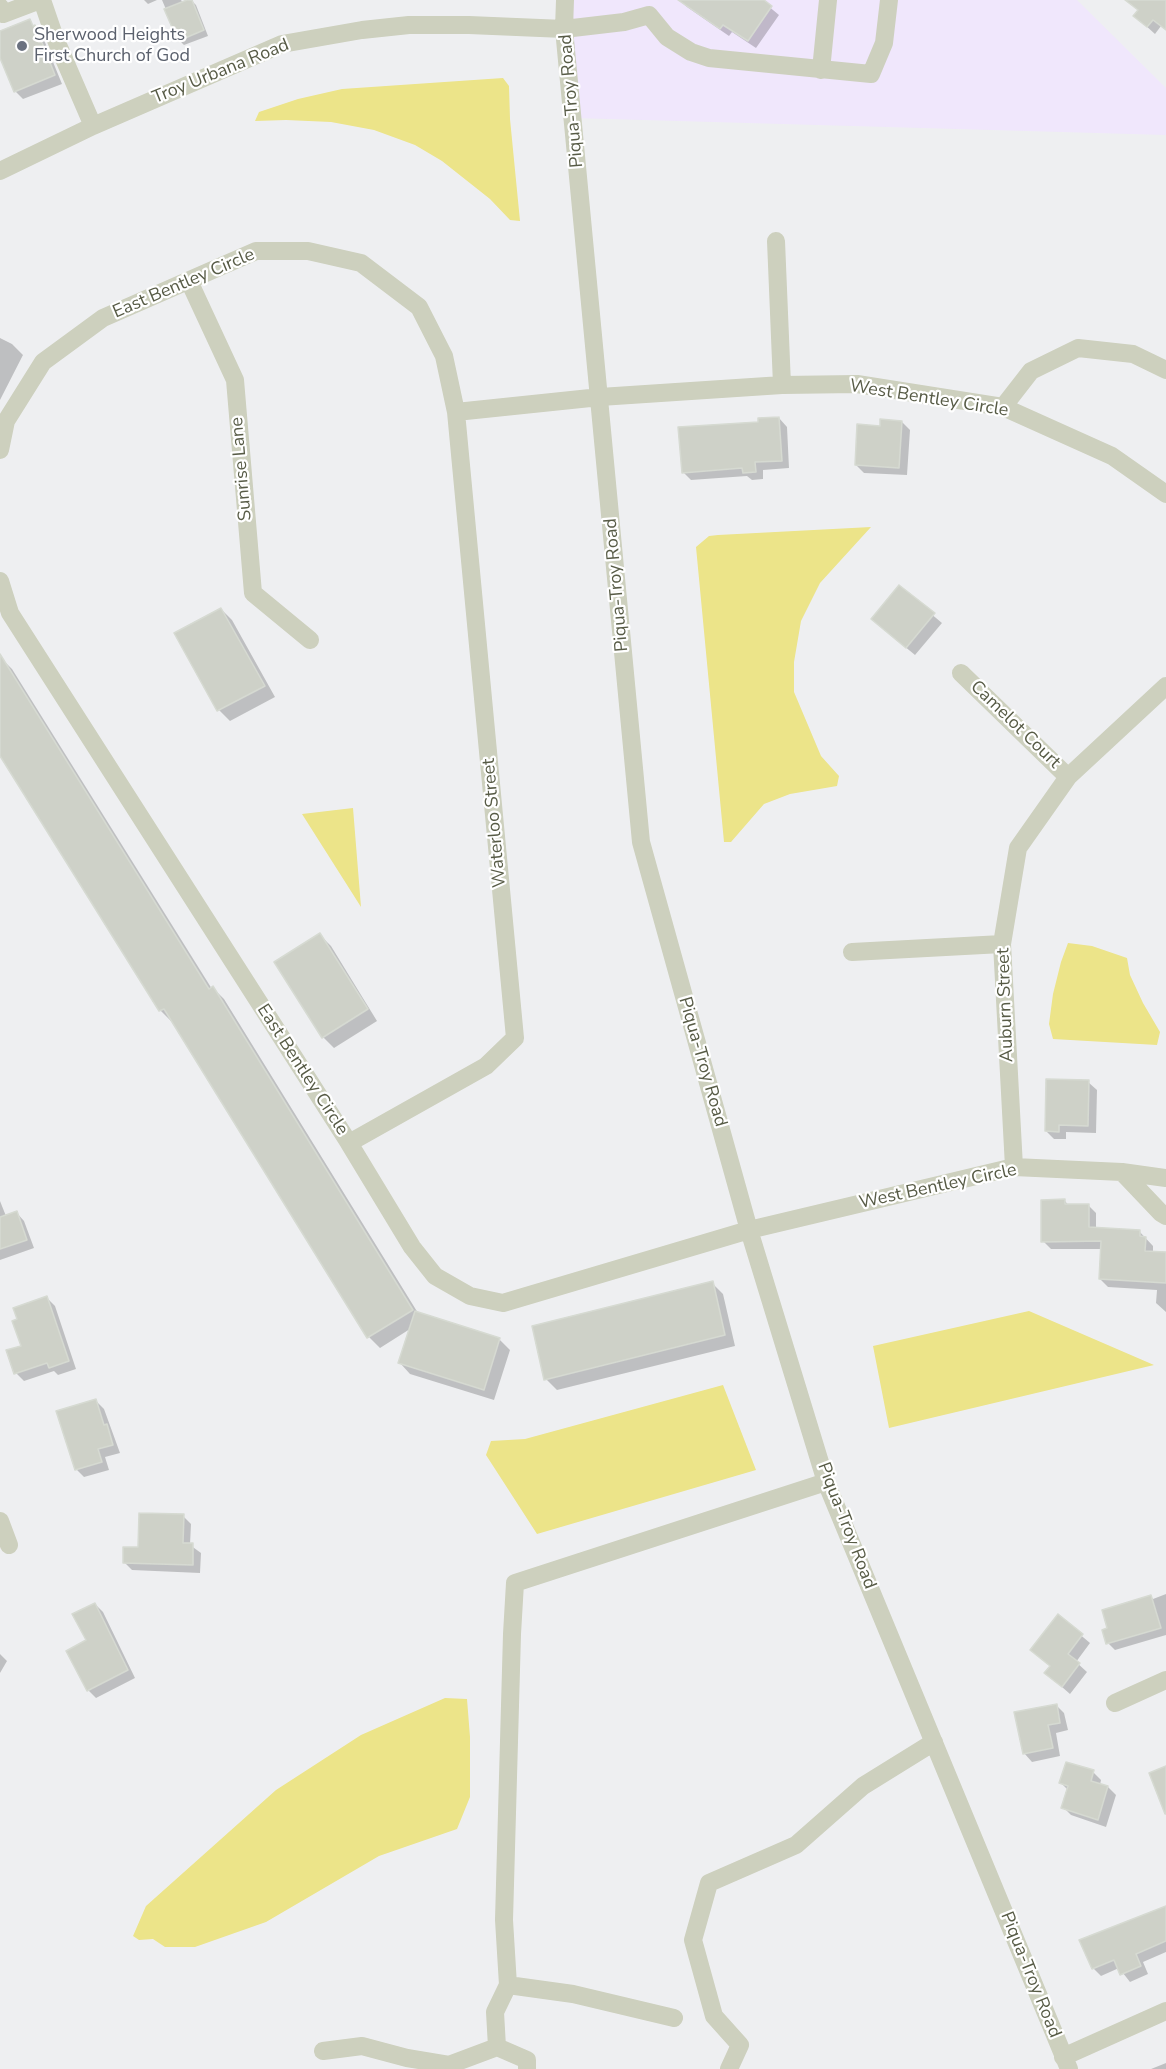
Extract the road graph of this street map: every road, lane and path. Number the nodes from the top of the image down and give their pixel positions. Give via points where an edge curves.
1 (41, 0) edge
2 (565, 0) edge
3 (828, 0) edge
4 (889, 0) edge
5 (0, 7) edge
6 (649, 8) edge
7 (564, 29) junction
8 (822, 69) junction
9 (93, 126) junction
10 (0, 171) edge
11 (776, 242) dead end
12 (189, 281) junction
13 (1166, 370) edge
14 (782, 386) junction
15 (600, 398) junction
16 (1003, 407) junction
17 (456, 412) junction
18 (0, 450) edge
19 (1166, 494) edge
20 (0, 581) edge
21 (310, 640) dead end
22 (961, 673) dead end
23 (1166, 686) edge
24 (1068, 777) junction
25 (1002, 944) junction
26 (852, 952) dead end
27 (349, 1143) junction
28 (1014, 1167) junction
29 (1122, 1173) junction
30 (1166, 1178) edge
31 (1166, 1216) edge
32 (749, 1230) junction
33 (826, 1482) junction
34 (0, 1521) edge
35 (9, 1545) dead end
36 (1166, 1680) edge
37 (1115, 1702) dead end
38 (934, 1742) junction
39 (508, 1985) junction
40 (1166, 2012) edge
41 (674, 2018) dead end
42 (497, 2047) junction
43 (324, 2052) dead end
44 (1066, 2063) edge
45 (527, 2069) edge
46 (729, 2069) edge

1 - 5 street via 3,14
1 - 9 street
2 - 7 street, Piqua-Troy Road
3 - 8 street
4 - 8 street via 884,43 870,74
6 - 7 street, Troy Urbana Road via 624,22
6 - 8 street via 667,37 691,52 709,58
7 - 9 street, Troy Urbana Road via 409,25 282,44
7 - 15 street, Piqua-Troy Road
9 - 10 street, Troy Urbana Road
11 - 14 street
12 - 17 street, East Bentley Circle via 256,251 308,251 362,263 419,307 444,356
12 - 18 street, East Bentley Circle via 103,318 43,362 6,422
12 - 21 street, Sunrise Lane via 235,380 253,592
13 - 16 street via 1133,354 1078,348 1031,371
14 - 15 street, West Bentley Circle
14 - 16 street, West Bentley Circle via 856,384
15 - 17 street
15 - 32 street, Piqua-Troy Road via 641,842
16 - 19 street, West Bentley Circle via 1112,456
17 - 27 street, Waterloo Street via 515,1038 486,1066
20 - 27 street, East Bentley Circle via 10,613
22 - 24 street, Camelot Court
23 - 24 street, Auburn Street
24 - 25 street, Auburn Street via 1018,848
25 - 26 street
25 - 28 street, Auburn Street
27 - 32 street, East Bentley Circle via 412,1247 435,1276 470,1296 503,1303
28 - 29 street, West Bentley Circle
28 - 32 street, West Bentley Circle
29 - 30 street, West Bentley Circle
29 - 31 street
32 - 33 street, Piqua-Troy Road
33 - 38 street, Piqua-Troy Road
33 - 39 street via 515,1583 504,1920
34 - 35 street
36 - 37 street
38 - 44 street, Piqua-Troy Road
38 - 46 street via 863,1786 796,1845 709,1884 693,1941 714,2016 740,2045
39 - 41 street via 573,1994
39 - 42 street via 495,2012
40 - 44 street
42 - 43 street via 449,2065 362,2046
42 - 45 street via 527,2060

